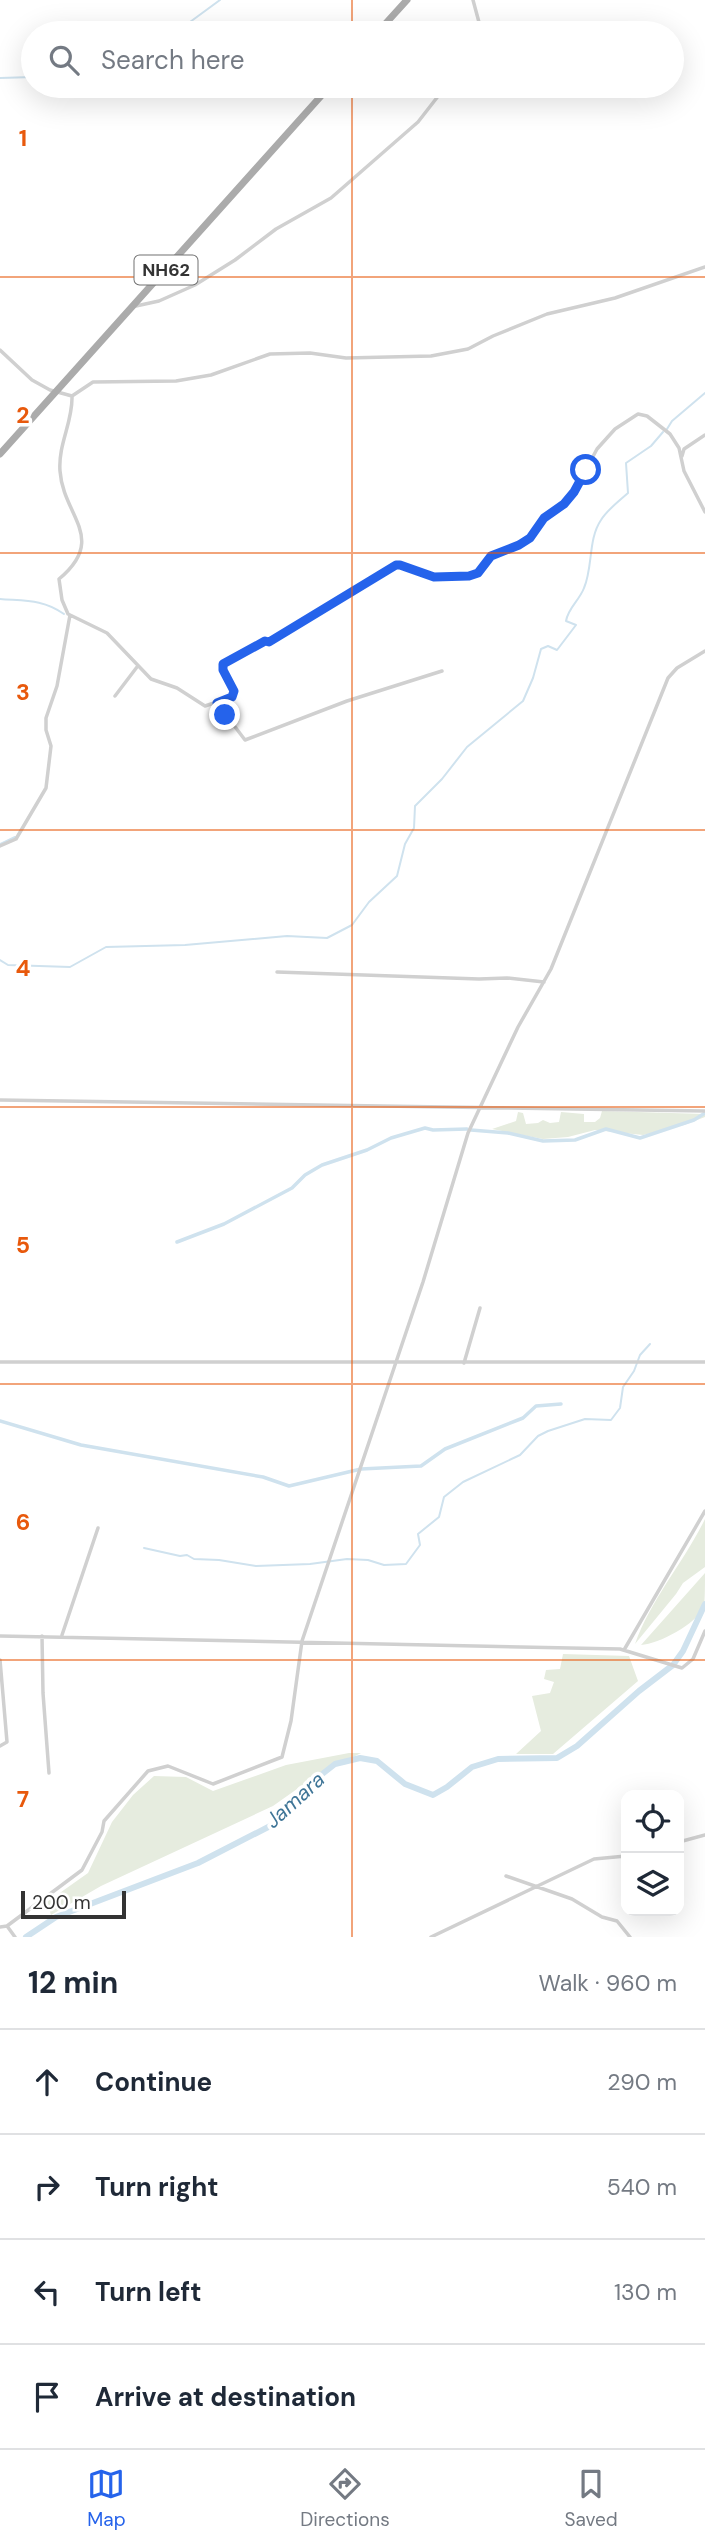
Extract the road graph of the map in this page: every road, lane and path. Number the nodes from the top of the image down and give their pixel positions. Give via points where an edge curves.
1 (407, 0) edge
2 (473, 0) edge
3 (388, 21) edge
4 (479, 21) edge
5 (319, 98) edge
6 (437, 98) edge
7 (705, 267) edge
8 (134, 306) junction
9 (0, 350) edge
10 (56, 390) junction
11 (72, 396) junction
12 (705, 435) edge
13 (0, 454) edge
14 (681, 461) junction
15 (705, 512) edge
16 (69, 615) junction
17 (705, 651) edge
18 (138, 667) junction
19 (442, 671) dead end
20 (115, 696) dead end
21 (217, 703) junction
22 (0, 846) edge
23 (277, 972) dead end
24 (544, 982) junction
25 (0, 1100) edge
26 (479, 1107) junction
27 (705, 1111) edge
28 (481, 1308) dead end
29 (0, 1362) edge
30 (395, 1362) junction
31 (705, 1362) edge
32 (464, 1363) junction
33 (705, 1511) edge
34 (98, 1528) dead end
35 (705, 1631) edge
36 (0, 1636) edge
37 (42, 1636) junction
38 (62, 1636) junction
39 (302, 1641) junction
40 (624, 1650) junction
41 (0, 1660) edge
42 (0, 1746) edge
43 (49, 1773) dead end
44 (705, 1835) edge
45 (684, 1841) edge
46 (621, 1856) edge
47 (506, 1876) dead end
48 (532, 1887) junction
49 (8, 1926) junction
50 (0, 1927) edge
51 (14, 1935) edge
52 (431, 1937) edge
53 (630, 1937) edge

1 - 3 main road
2 - 4 street
5 - 8 main road, NH62
6 - 8 street via 418,122 331,198 276,229 195,285
7 - 11 street via 615,298 547,314 468,349 431,356 270,354 211,375 177,381 93,382
8 - 10 main road, NH62
9 - 10 street via 32,380
10 - 11 street
10 - 13 main road, NH62
11 - 16 street via 60,471 65,498 82,529 82,543 68,572 59,579
12 - 14 street via 684,449
14 - 15 street
14 - 21 street via 670,434 647,416 634,415 597,449 574,492 544,518 530,538 491,556 478,573 469,576 434,577 396,565 269,642 223,664 234,691 232,697
16 - 18 street via 107,633
16 - 22 street via 57,686 46,718 51,746 46,788 16,839
17 - 24 street via 668,678
18 - 20 street
18 - 21 street via 151,679 177,688 205,706
19 - 21 street via 245,740
23 - 24 street
24 - 26 street
25 - 26 street
26 - 27 street
26 - 30 street
28 - 32 street
29 - 30 street
30 - 32 street
30 - 39 street
31 - 32 street
33 - 40 street
34 - 38 street
35 - 40 street via 693,1659 682,1668
36 - 37 street
37 - 38 street
37 - 43 street
38 - 39 street
39 - 40 street
39 - 49 street via 282,1757 213,1784 168,1766 148,1771 104,1821 82,1870
41 - 42 street via 7,1742
44 - 45 street
46 - 48 street via 594,1859
47 - 48 street
48 - 52 street
48 - 53 street via 572,1899 617,1921
49 - 50 street
49 - 51 street

